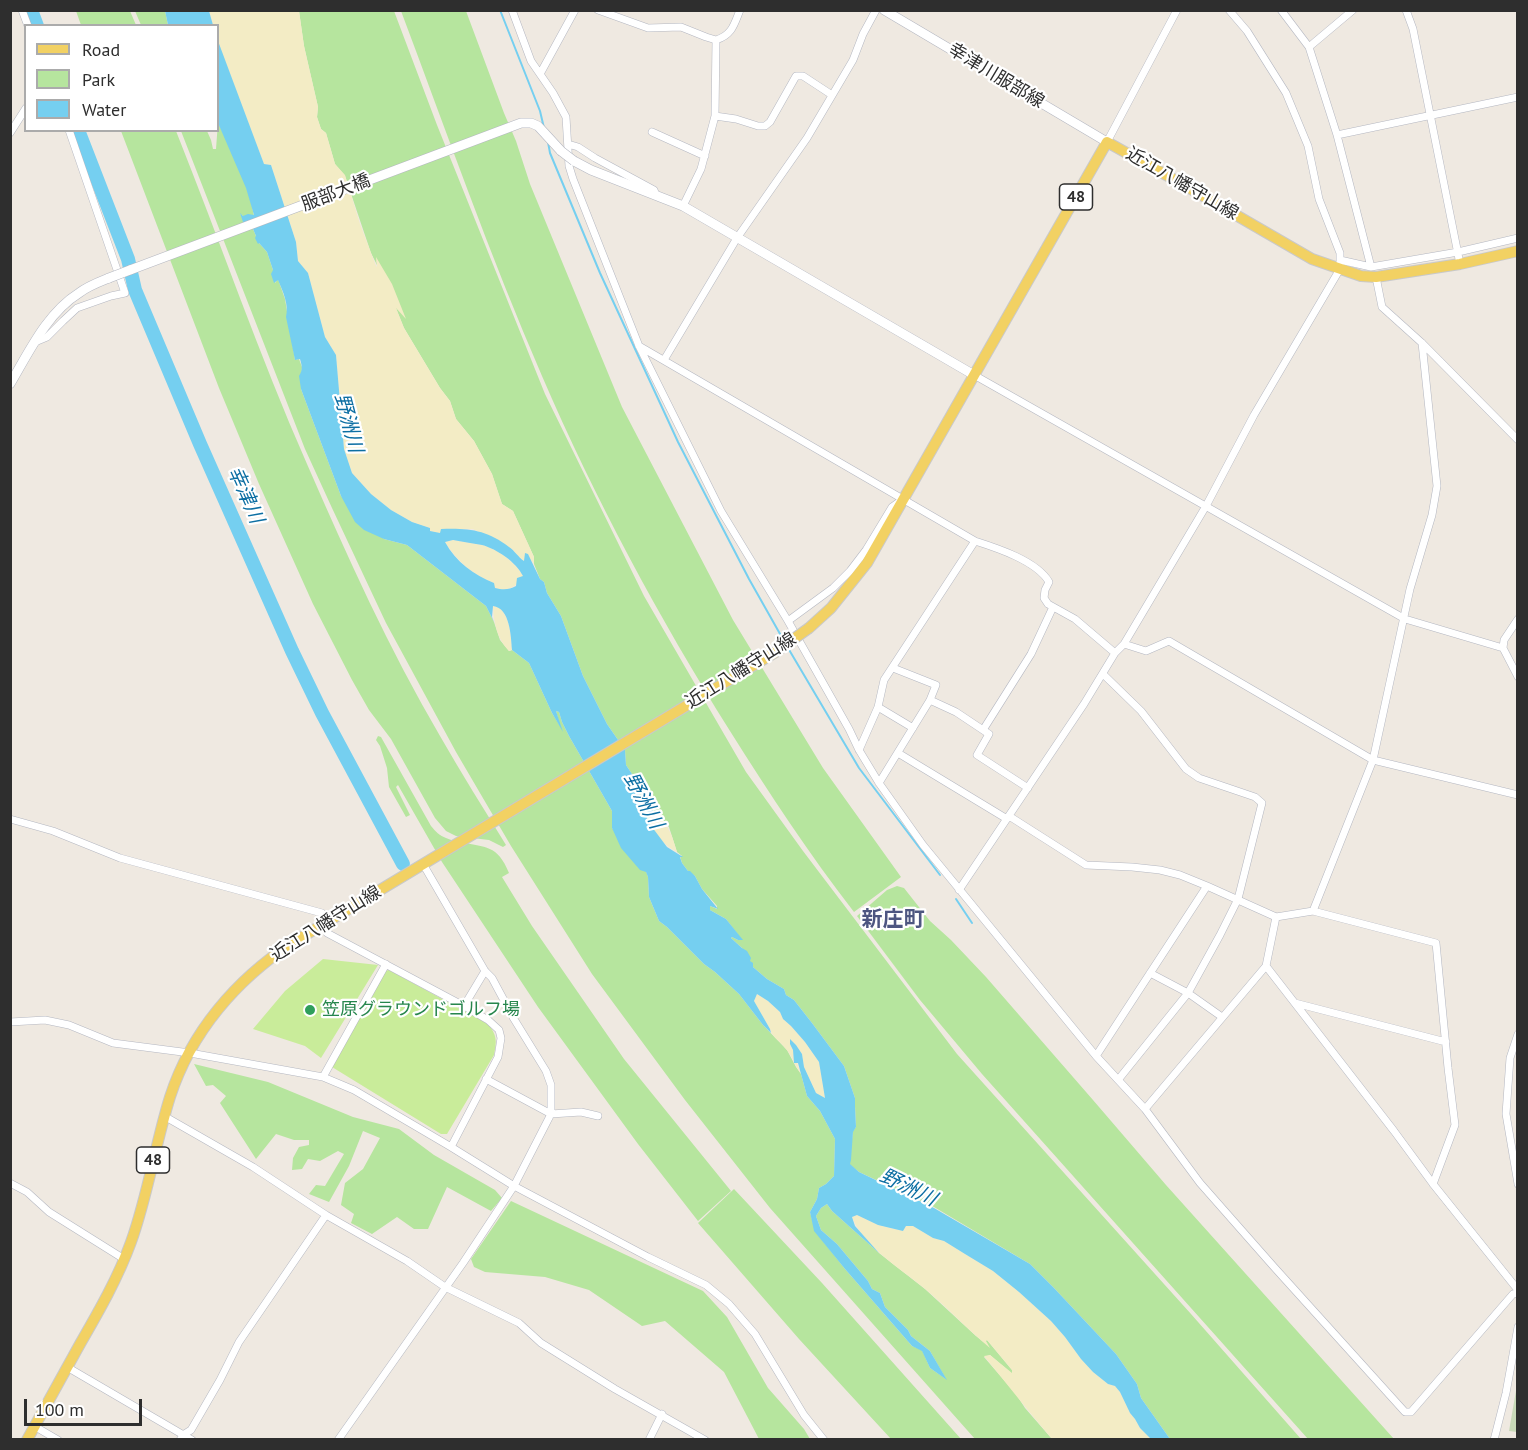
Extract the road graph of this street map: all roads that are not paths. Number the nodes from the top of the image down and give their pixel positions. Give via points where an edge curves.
1 (512, 10) edge
2 (574, 10) edge
3 (597, 10) edge
4 (740, 10) edge
5 (876, 10) edge
6 (884, 10) edge
7 (1177, 10) edge
8 (1229, 10) edge
9 (1281, 10) edge
10 (1353, 10) edge
11 (1406, 10) edge
12 (716, 40) junction
13 (1309, 47) junction
14 (540, 74) junction
15 (832, 95) junction
16 (1518, 97) edge
17 (24, 111) edge
18 (1430, 115) junction
19 (715, 116) junction
20 (70, 132) edge
21 (652, 132) dead end
22 (10, 133) edge
23 (1337, 135) junction
24 (1107, 142) junction
25 (565, 148) junction
26 (705, 156) junction
27 (656, 195) junction
28 (683, 206) junction
29 (737, 238) junction
30 (1518, 238) edge
31 (1518, 251) edge
32 (1458, 252) junction
33 (1460, 264) junction
34 (1340, 265) junction
35 (1374, 272) junction
36 (35, 342) junction
37 (1422, 343) junction
38 (639, 346) junction
39 (664, 360) junction
40 (974, 375) junction
41 (10, 384) edge
42 (1518, 440) edge
43 (904, 499) junction
44 (1206, 506) junction
45 (975, 541) junction
46 (1053, 607) junction
47 (1405, 619) junction
48 (1518, 619) edge
49 (788, 621) junction
50 (1124, 645) junction
51 (1503, 648) junction
52 (1115, 653) junction
53 (892, 668) junction
54 (1103, 674) junction
55 (1518, 678) edge
56 (930, 700) junction
57 (878, 707) junction
58 (913, 728) junction
59 (983, 730) junction
60 (859, 750) junction
61 (898, 753) junction
62 (1373, 760) junction
63 (879, 783) junction
64 (1028, 788) junction
65 (1518, 795) edge
66 (1008, 818) junction
67 (10, 819) edge
68 (424, 864) junction
69 (1207, 886) junction
70 (959, 890) junction
71 (1238, 899) junction
72 (1313, 912) junction
73 (1276, 917) junction
74 (328, 927) junction
75 (386, 964) junction
76 (1266, 966) junction
77 (485, 971) junction
78 (1150, 973) junction
79 (1188, 993) junction
80 (1294, 1003) junction
81 (464, 1006) junction
82 (1222, 1017) junction
83 (10, 1022) edge
84 (1518, 1034) edge
85 (1446, 1042) junction
86 (190, 1053) junction
87 (1096, 1056) junction
88 (323, 1077) junction
89 (486, 1079) junction
90 (1118, 1080) junction
91 (1145, 1109) junction
92 (551, 1114) junction
93 (164, 1116) junction
94 (598, 1116) dead end
95 (451, 1147) junction
96 (10, 1183) edge
97 (1518, 1184) edge
98 (1433, 1185) junction
99 (514, 1186) junction
100 (326, 1215) junction
101 (124, 1259) junction
102 (445, 1287) junction
103 (1518, 1291) edge
104 (1518, 1327) edge
105 (67, 1367) junction
106 (662, 1414) junction
107 (34, 1426) junction
108 (182, 1437) edge
109 (27, 1440) edge
110 (58, 1440) edge
111 (192, 1440) edge
112 (338, 1440) edge
113 (649, 1440) edge
114 (705, 1440) edge
115 (824, 1440) edge
116 (1494, 1440) edge

1 - 14 street via 531,61
2 - 14 street
3 - 12 street via 648,28 681,27
4 - 12 street via 731,32
5 - 15 street
6 - 24 street, 幸津川服部線
7 - 24 street
8 - 34 street via 1286,93 1308,146 1319,199 1340,253
9 - 13 street
10 - 13 street
11 - 18 street
12 - 19 street
13 - 23 street
14 - 25 street via 566,117
15 - 19 street via 803,76 796,76 765,126
15 - 29 street
16 - 18 street
17 - 22 street
18 - 23 street
18 - 32 street
19 - 26 street
20 - 36 street via 125,293 78,309 47,337
21 - 26 street
23 - 35 street
24 - 34 main road, 近江八幡守山線 via 1312,259
24 - 40 main road, 近江八幡守山線 / 48
25 - 27 street, bridge via 574,161 591,170
25 - 27 street via 578,147 654,190
25 - 36 street, 服部大橋, bridge via 538,126 517,124 91,286 67,302
25 - 38 street via 573,179
26 - 28 street
27 - 28 street
28 - 29 street
29 - 39 street
29 - 40 street
30 - 32 street
31 - 33 main road, 近江八幡守山線
32 - 33 street
32 - 35 street
33 - 35 main road, 近江八幡守山線
34 - 35 main road, 近江八幡守山線 via 1361,276
34 - 44 street
35 - 37 street via 1382,307
36 - 41 street, 服部大橋
37 - 42 street
37 - 47 street via 1437,486
38 - 39 street
38 - 49 street via 721,511
39 - 43 street
40 - 43 main road, 近江八幡守山線 / 48
40 - 44 street
43 - 45 street
43 - 49 street via 892,507 850,572
43 - 68 main road, 近江八幡守山線 / 48, bridge via 867,563 831,608 809,628
44 - 47 street
44 - 50 street
45 - 46 street via 1012,554 1046,577 1049,582 1044,598
45 - 53 street
46 - 52 street via 1075,619
46 - 59 street via 1031,654
47 - 51 street
47 - 62 street
48 - 51 street
49 - 60 street
50 - 52 street
50 - 62 street via 1146,651 1169,641
51 - 55 street
52 - 54 street
53 - 56 street via 936,685
53 - 57 street via 884,680
54 - 64 street
54 - 71 street via 1141,711 1186,769 1199,778 1256,797 1262,803
56 - 58 street
56 - 59 street
57 - 58 street
57 - 60 street
58 - 61 street
59 - 64 street via 989,734 976,755
60 - 63 street
61 - 63 street
61 - 66 street
62 - 65 street
62 - 72 street
63 - 70 street
64 - 66 street
66 - 69 street via 1086,865 1160,870
66 - 70 street
67 - 74 street via 53,831 120,858 322,914
68 - 74 main road, 近江八幡守山線 / 48
68 - 77 street
69 - 71 street
69 - 78 street
70 - 87 street
71 - 73 street
71 - 79 street
72 - 73 street
72 - 85 street via 1436,943
73 - 76 street
74 - 75 street
74 - 86 main road, 近江八幡守山線 / 48 via 280,952 254,972 220,1006
75 - 81 street
75 - 88 street
76 - 80 street
76 - 82 street
77 - 81 street
77 - 92 street via 546,1071 551,1085
78 - 79 street
78 - 87 street
79 - 82 street
79 - 90 street
80 - 85 street
80 - 98 street
81 - 89 street via 499,1030 501,1046
82 - 91 street
83 - 86 street via 45,1020 113,1043
84 - 97 street via 1510,1058 1506,1114
85 - 98 street via 1455,1125
86 - 88 street
86 - 93 main road, 近江八幡守山線 / 48
87 - 90 street
88 - 95 street via 354,1090
89 - 92 street
89 - 95 street
90 - 91 street
91 - 103 street via 1200,1183 1405,1412 1411,1412
92 - 94 street via 581,1112
92 - 99 street
93 - 100 street
93 - 101 main road, 近江八幡守山線 / 48 via 141,1212
95 - 99 street
96 - 101 street
98 - 103 street
99 - 102 street
99 - 115 street via 706,1285 755,1334 804,1415
100 - 102 street
100 - 108 street via 239,1342 191,1430
101 - 105 main road, 近江八幡守山線 / 48
102 - 106 street via 519,1323 541,1343
102 - 112 street
104 - 116 street
105 - 107 main road, 近江八幡守山線 / 48
105 - 108 street
106 - 113 street
106 - 114 street
107 - 109 main road, 近江八幡守山線 / 48
107 - 110 street
108 - 111 street

